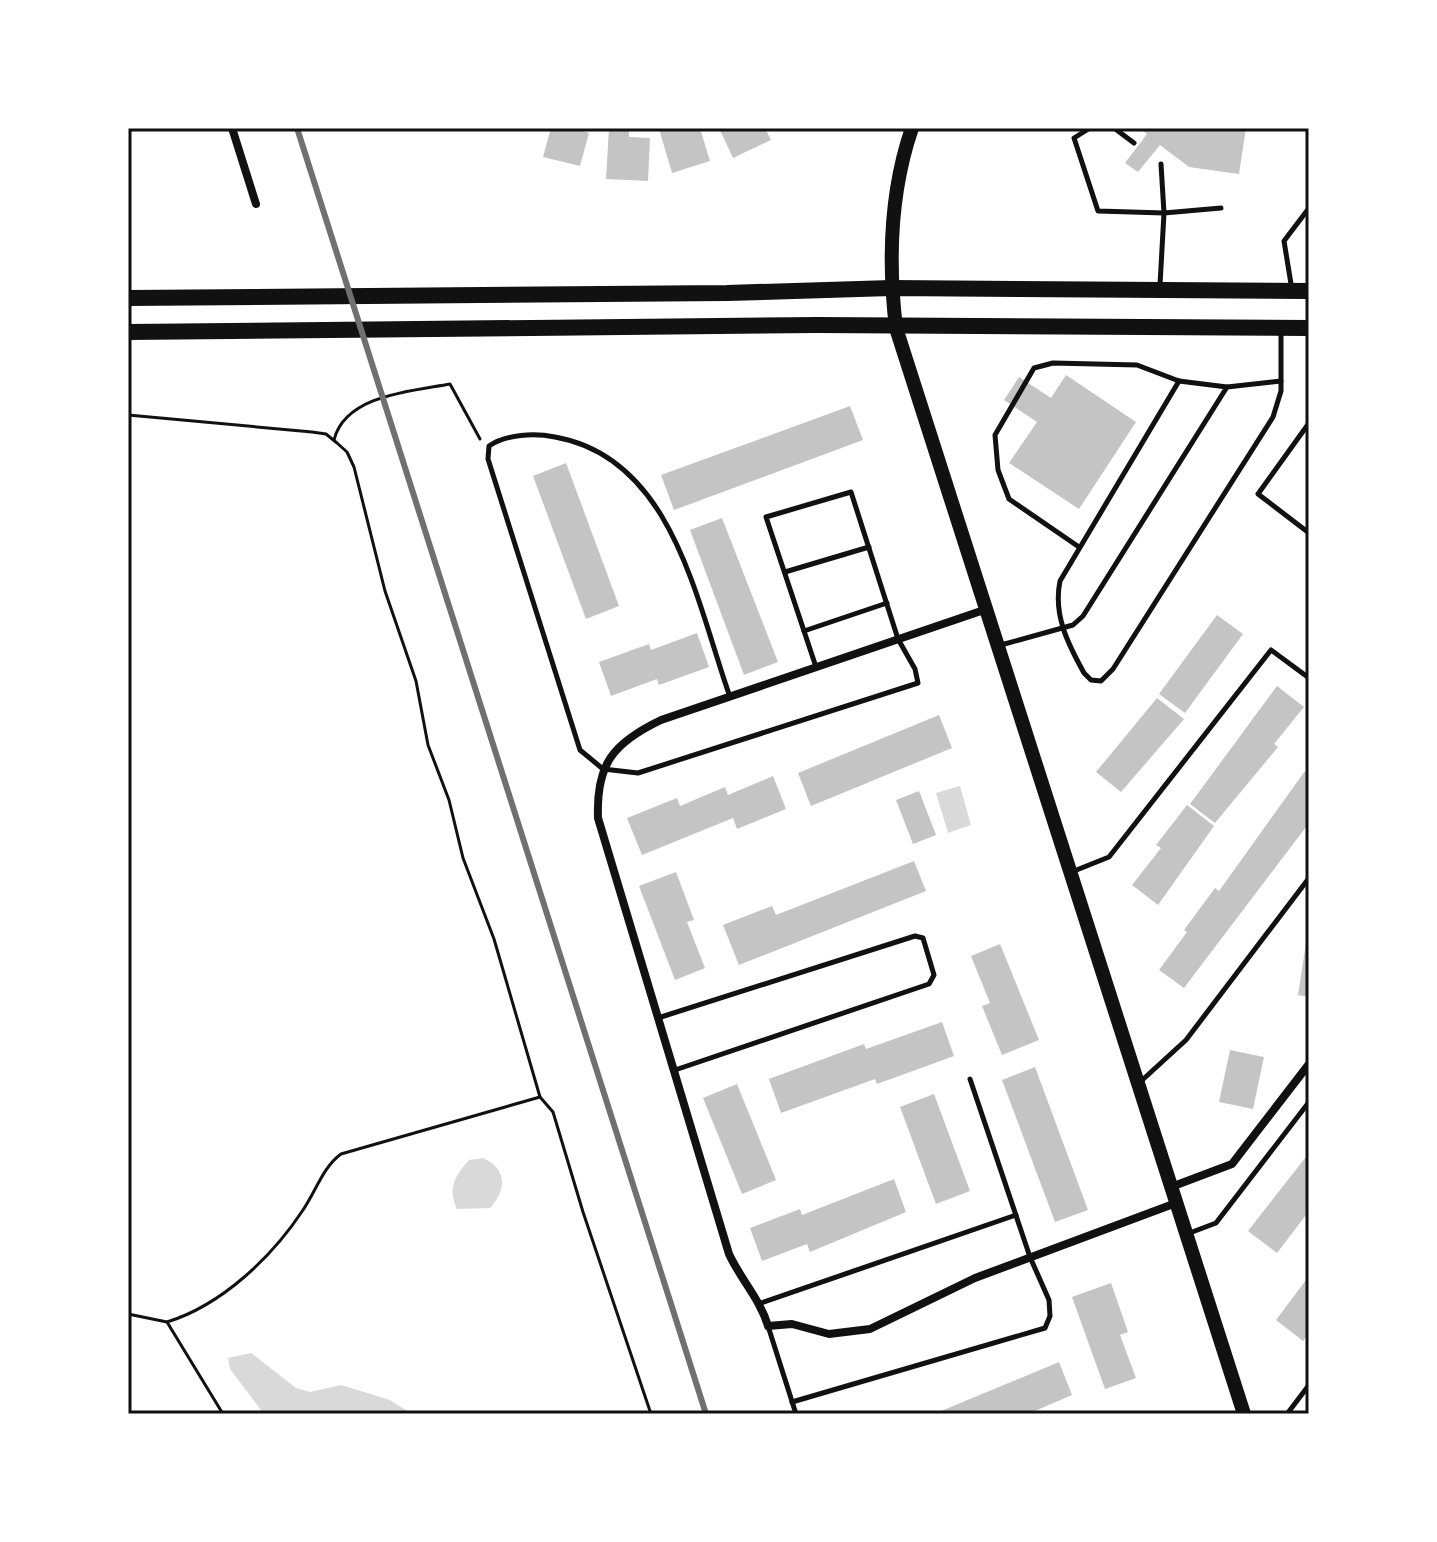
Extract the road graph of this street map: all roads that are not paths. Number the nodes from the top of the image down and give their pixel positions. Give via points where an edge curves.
1 (232, 128) edge
2 (912, 128) edge
3 (1090, 128) edge
4 (1114, 128) edge
5 (1134, 143) dead end
6 (1161, 164) dead end
7 (256, 204) dead end
8 (1221, 208) dead end
9 (1309, 208) edge
10 (1164, 213) junction
11 (891, 288) junction
12 (1160, 290) junction
13 (1301, 291) edge
14 (128, 298) edge
15 (896, 328) junction
16 (1281, 328) junction
17 (1309, 328) edge
18 (128, 332) edge
19 (1179, 381) junction
20 (1281, 381) junction
21 (1227, 387) junction
22 (1309, 423) edge
23 (1309, 533) edge
24 (869, 547) junction
25 (1079, 547) junction
26 (785, 572) junction
27 (887, 603) junction
28 (984, 610) junction
29 (1063, 628) junction
30 (804, 631) junction
31 (898, 639) junction
32 (996, 646) junction
33 (816, 667) junction
34 (1309, 678) edge
35 (730, 697) junction
36 (603, 769) junction
37 (1069, 873) junction
38 (1309, 878) edge
39 (658, 1018) junction
40 (1309, 1064) edge
41 (674, 1070) junction
42 (970, 1079) dead end
43 (1137, 1085) junction
44 (1309, 1102) edge
45 (1171, 1187) junction
46 (1176, 1203) junction
47 (1016, 1215) junction
48 (1186, 1235) junction
49 (1030, 1257) junction
50 (761, 1303) junction
51 (768, 1326) junction
52 (1309, 1385) edge
53 (792, 1402) junction
54 (796, 1414) edge
55 (1244, 1414) edge
56 (1287, 1414) edge

1 - 7 street
2 - 11 main road via 899,167
3 - 10 lane via 1074,138 1098,211
4 - 5 lane
6 - 10 lane
8 - 10 lane
9 - 13 lane via 1284,241
10 - 12 lane
11 - 12 main road
11 - 14 main road
11 - 15 main road
12 - 13 main road
15 - 16 main road
15 - 18 main road
15 - 28 main road
16 - 17 main road
16 - 20 lane
19 - 21 lane
19 - 25 lane
19 - 25 lane via 1137,365 1047,363 1034,368 1001,419 995,448 1009,499
20 - 21 lane
20 - 29 lane via 1273,417 1106,678 1091,680 1084,673
21 - 29 lane via 1095,600 1083,616
22 - 23 lane via 1258,494
24 - 26 lane
24 - 26 lane via 851,492 766,517
24 - 27 lane
25 - 29 lane via 1059,588 1057,610
26 - 30 lane
27 - 30 lane
27 - 31 lane
28 - 31 street
28 - 32 main road
29 - 32 lane
30 - 33 lane
31 - 33 street
31 - 36 lane via 918,683 638,773
32 - 37 main road
33 - 35 street
34 - 37 lane via 1271,650 1109,857
35 - 36 street via 636,732
35 - 36 lane via 672,533 638,482 606,457 568,439 536,435 494,442 486,451 580,750
36 - 39 street via 598,818
37 - 43 main road
38 - 43 lane via 1186,1040
39 - 41 street
39 - 41 lane via 915,936 923,938 934,975 929,984
40 - 45 street via 1232,1164
41 - 50 street via 729,1254
42 - 47 lane
43 - 45 main road
44 - 48 lane via 1216,1223
45 - 46 main road
46 - 48 main road
46 - 49 street
47 - 49 lane
47 - 50 lane
48 - 55 main road
49 - 51 street via 870,1329 829,1334 792,1324
49 - 53 lane via 1049,1300 1045,1328
50 - 51 street
51 - 53 lane
52 - 56 lane
53 - 54 lane

